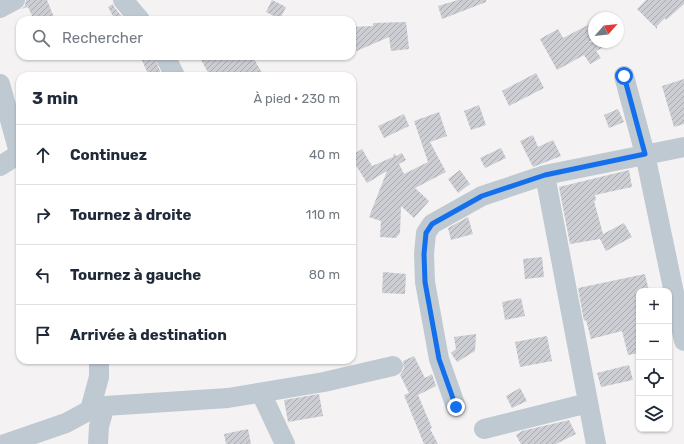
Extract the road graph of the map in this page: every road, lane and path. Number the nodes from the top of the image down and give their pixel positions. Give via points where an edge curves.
1 (15, 0) edge
2 (123, 0) edge
3 (0, 8) edge
4 (137, 16) edge
5 (167, 60) edge
6 (173, 72) edge
7 (624, 76) dead end
8 (0, 84) edge
9 (16, 141) edge
10 (684, 147) edge
11 (645, 154) junction
12 (16, 157) edge
13 (0, 166) edge
14 (545, 175) junction
15 (684, 341) edge
16 (99, 364) edge
17 (394, 366) dead end
18 (261, 392) junction
19 (588, 403) junction
20 (456, 407) dead end
21 (98, 408) junction
22 (484, 429) dead end
23 (5, 444) edge
24 (98, 444) edge
25 (285, 444) edge
26 (596, 444) edge

1 - 3 street
2 - 4 street
5 - 6 street
7 - 11 street
8 - 9 street
10 - 11 street
11 - 14 street
11 - 15 street
12 - 13 street
14 - 19 street
14 - 20 street via 482,196 432,224 426,233 425,282 432,325 439,359
16 - 21 street
17 - 18 street via 324,382
18 - 21 street via 228,398
18 - 25 street
19 - 22 street
19 - 26 street
21 - 23 street
21 - 24 street

